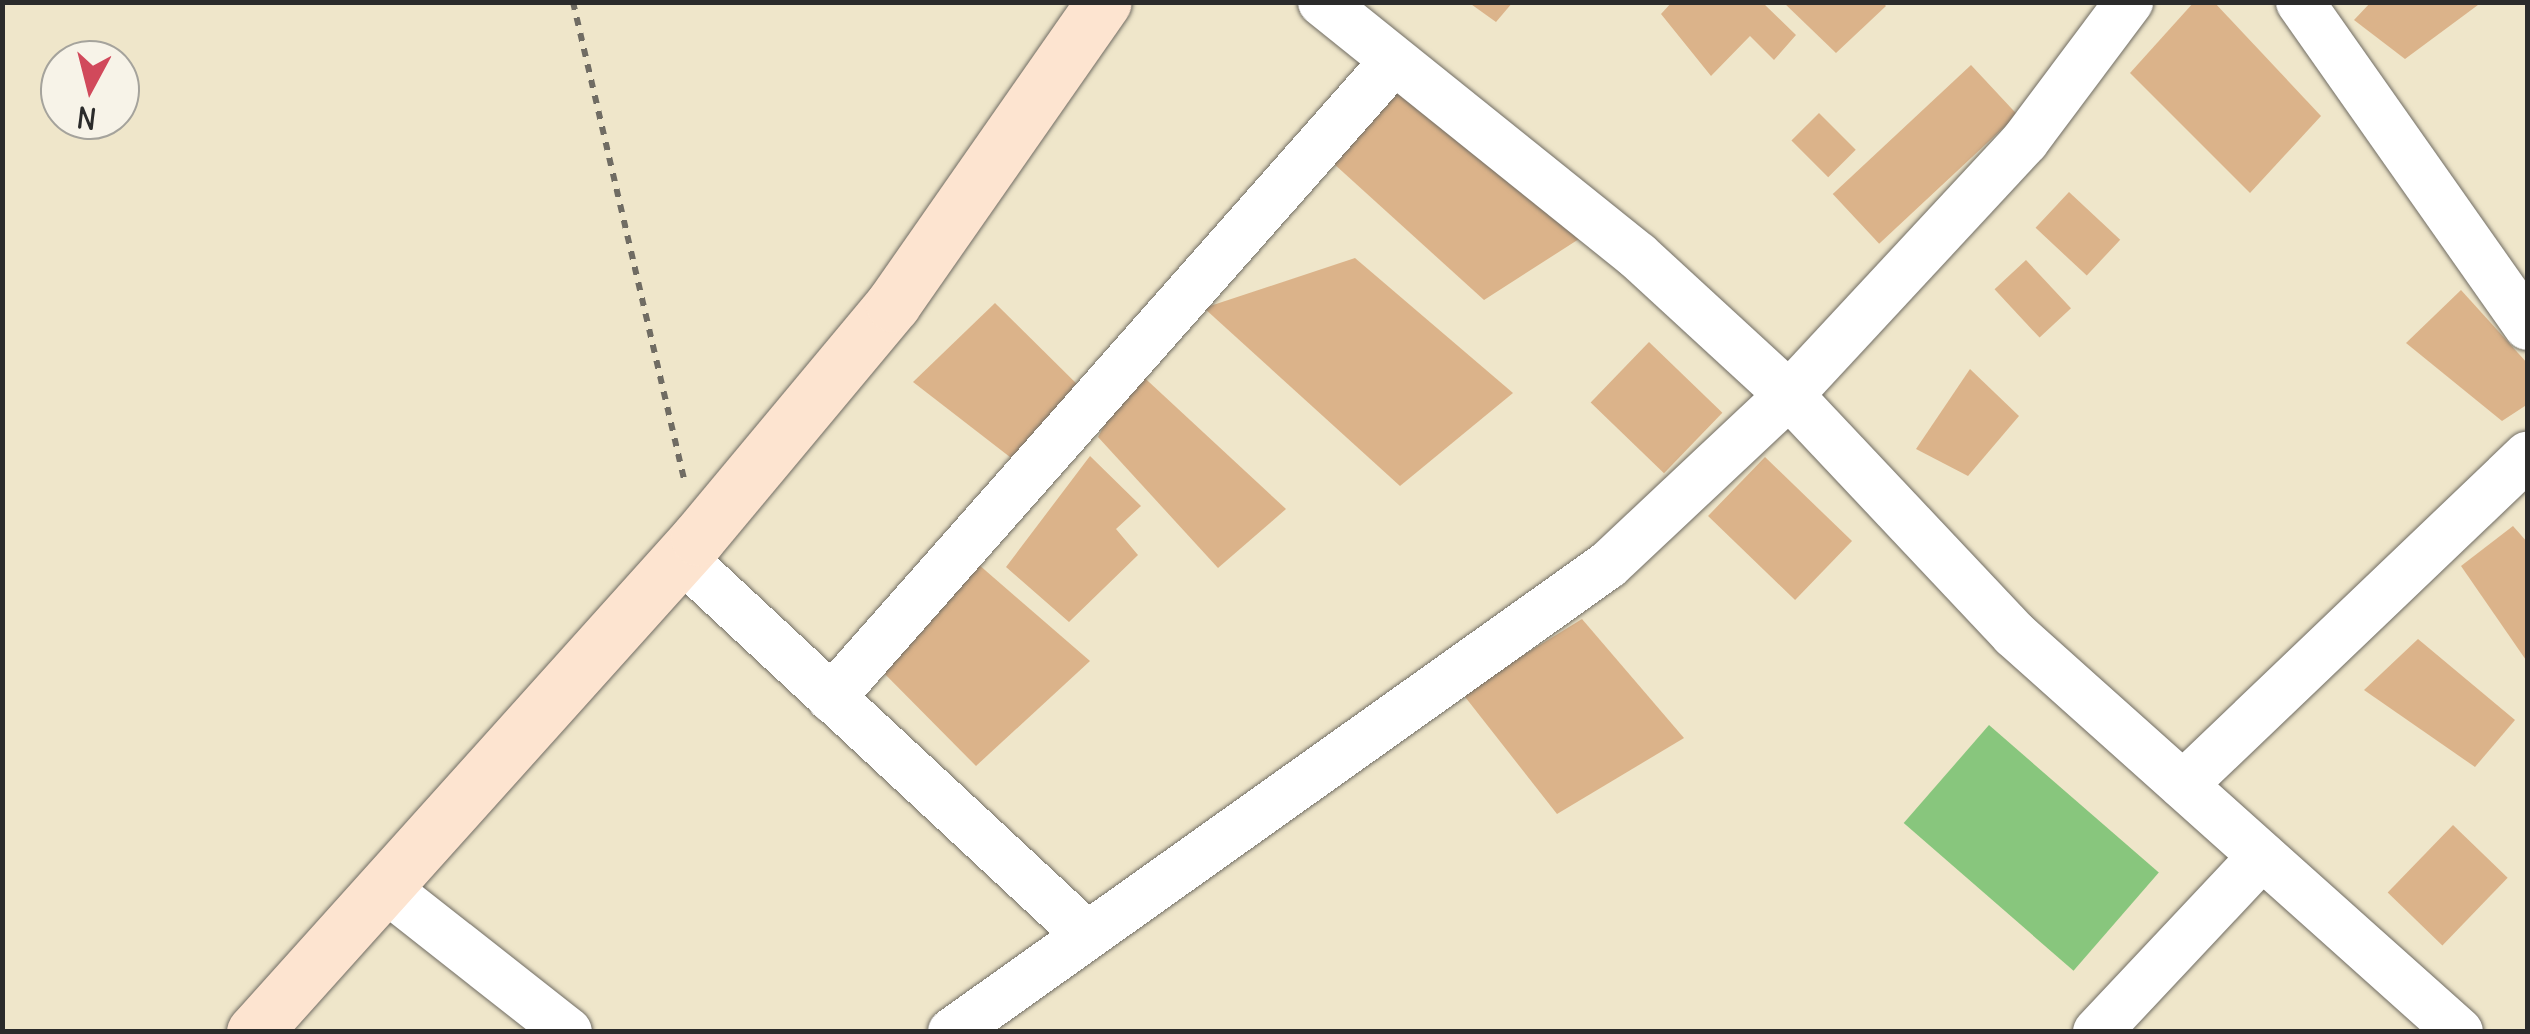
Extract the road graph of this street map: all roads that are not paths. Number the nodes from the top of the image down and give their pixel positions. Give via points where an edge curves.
1 (1104, 2) edge
2 (1322, 2) edge
3 (2129, 2) edge
4 (2300, 2) edge
5 (1394, 61) junction
6 (2528, 326) edge
7 (1789, 395) junction
8 (2528, 455) edge
9 (689, 547) junction
10 (831, 698) junction
11 (2183, 785) junction
12 (2262, 856) junction
13 (384, 887) junction
14 (1086, 934) junction
15 (254, 1032) edge
16 (568, 1032) edge
17 (952, 1032) edge
18 (2098, 1032) edge
19 (2458, 1032) edge

1 - 9 main road via 893,304
2 - 5 street
3 - 7 street via 2025,141
4 - 6 street
5 - 7 street via 1638,256
5 - 10 street
7 - 11 street via 2014,634
7 - 14 street via 1608,565
8 - 11 street
9 - 10 street
9 - 13 main road
10 - 14 street
11 - 12 street
12 - 18 street
12 - 19 street
13 - 15 main road
13 - 16 street
14 - 17 street

